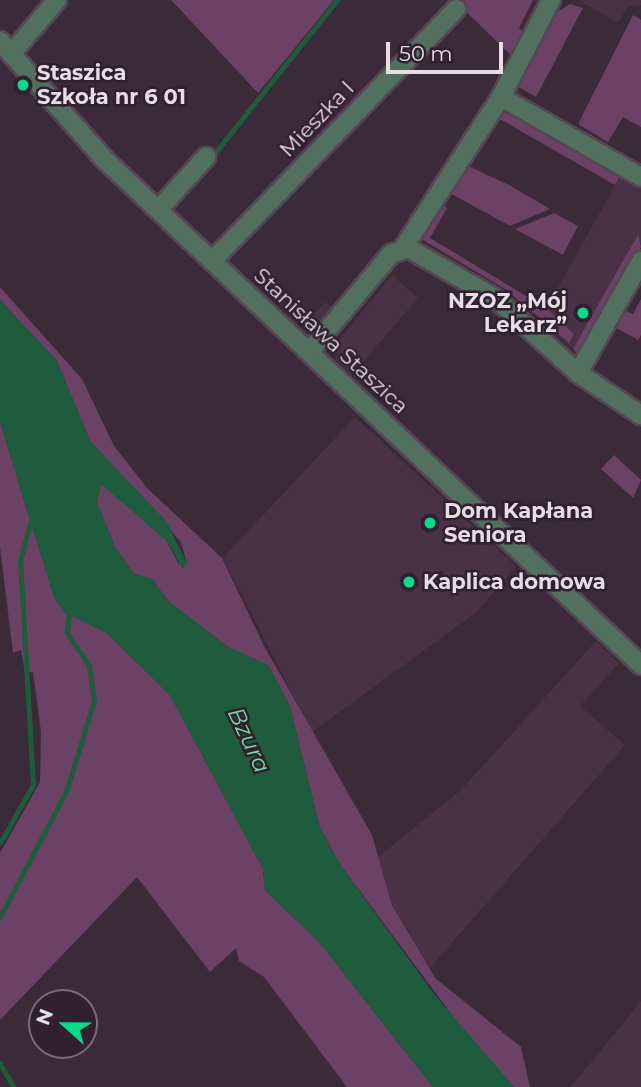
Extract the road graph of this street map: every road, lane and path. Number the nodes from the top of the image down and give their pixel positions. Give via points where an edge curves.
1 (57, 0) edge
2 (551, 0) edge
3 (456, 9) dead end
4 (6, 48) edge
5 (501, 97) junction
6 (206, 157) dead end
7 (641, 177) edge
8 (158, 210) junction
9 (404, 247) junction
10 (212, 261) junction
11 (641, 261) edge
12 (309, 352) junction
13 (578, 373) junction
14 (641, 415) edge
15 (641, 666) edge

1 - 4 street
2 - 5 street
3 - 10 street, Mieszka I
4 - 8 street, Stanisława Staszica
5 - 7 street
5 - 9 street
6 - 8 street
8 - 10 street, Stanisława Staszica
9 - 12 street
9 - 13 street via 495,298
10 - 12 street, Stanisława Staszica
11 - 13 street
12 - 15 street, Stanisława Staszica
13 - 14 street

